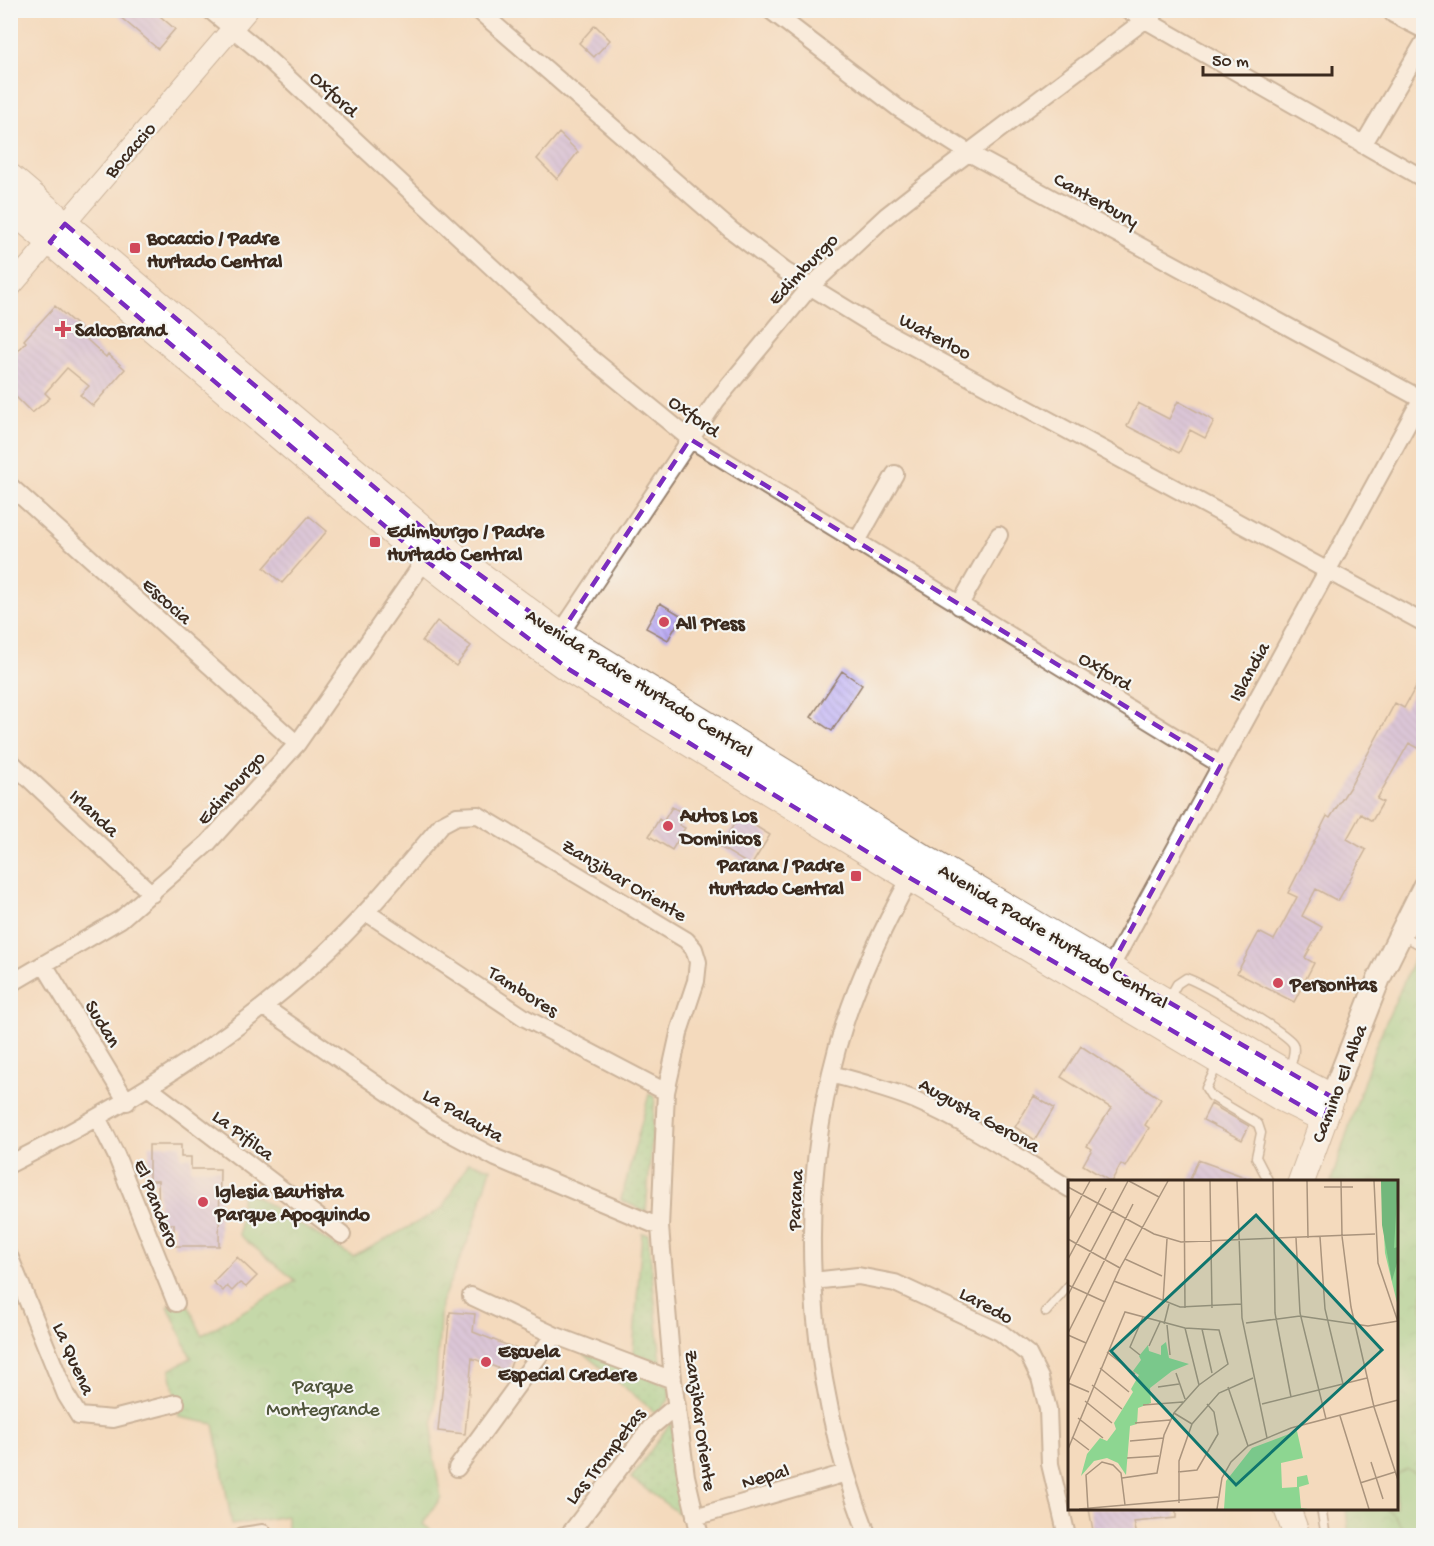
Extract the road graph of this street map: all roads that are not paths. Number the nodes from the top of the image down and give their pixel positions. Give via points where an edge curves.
1 (210, 10) edge
2 (248, 10) edge
3 (478, 10) edge
4 (770, 10) edge
5 (1128, 10) edge
6 (1393, 14) dead end
7 (1151, 15) edge
8 (233, 29) junction
9 (1424, 30) edge
10 (1424, 42) edge
11 (1364, 145) junction
12 (969, 153) junction
13 (10, 177) edge
14 (1424, 179) edge
15 (10, 208) edge
16 (58, 233) junction
17 (810, 287) junction
18 (10, 288) edge
19 (1422, 396) edge
20 (690, 439) junction
21 (895, 474) dead end
22 (10, 486) edge
23 (999, 535) dead end
24 (856, 543) junction
25 (425, 560) junction
26 (1327, 571) junction
27 (959, 606) junction
28 (1424, 623) edge
29 (560, 634) junction
30 (297, 744) junction
31 (10, 761) edge
32 (1221, 765) junction
33 (910, 878) junction
34 (1424, 887) edge
35 (152, 894) junction
36 (366, 912) junction
37 (1400, 933) junction
38 (1424, 947) edge
39 (45, 966) junction
40 (1110, 968) junction
41 (10, 984) edge
42 (264, 1007) junction
43 (1220, 1061) junction
44 (831, 1074) junction
45 (149, 1088) junction
46 (666, 1092) junction
47 (127, 1102) junction
48 (1328, 1108) junction
49 (98, 1119) junction
50 (10, 1164) edge
51 (1268, 1180) edge
52 (1302, 1180) edge
53 (1068, 1189) edge
54 (660, 1227) junction
55 (342, 1235) dead end
56 (10, 1258) edge
57 (813, 1281) junction
58 (1068, 1286) edge
59 (471, 1296) dead end
60 (176, 1303) dead end
61 (1046, 1312) dead end
62 (554, 1335) junction
63 (673, 1380) junction
64 (176, 1403) dead end
65 (677, 1405) junction
66 (457, 1468) dead end
67 (846, 1473) junction
68 (1287, 1510) edge
69 (1322, 1510) edge
70 (695, 1517) junction
71 (263, 1533) dead end
72 (243, 1536) edge
73 (568, 1536) edge
74 (700, 1536) edge
75 (868, 1536) edge
76 (1067, 1536) edge
77 (1297, 1536) edge
78 (1326, 1536) edge

1 - 8 street, Oxford
2 - 8 street, Bocaccio
3 - 17 street, Waterloo via 701,206
4 - 12 street, Canterbury via 898,108
5 - 7 street
6 - 9 street
7 - 11 street
7 - 12 street, Edimburgo
8 - 16 street, Bocaccio
8 - 20 street, Oxford via 588,356
10 - 11 street
11 - 14 street
12 - 17 street, Edimburgo via 886,216
12 - 19 street, Canterbury
13 - 16 main road, Avenida Padre Hurtado Central
15 - 16 main road, Avenida Padre Hurtado Central
16 - 18 street, Bocaccio
16 - 25 main road, Avenida Padre Hurtado Central
16 - 29 main road, Avenida Padre Hurtado Central via 460,560
17 - 20 street, Edimburgo via 744,364
17 - 26 street, Waterloo
19 - 26 street, Islandia
20 - 24 street, Oxford
20 - 29 street, Edimburgo
21 - 24 street
22 - 30 street, Escocia
23 - 27 street
24 - 27 street, Oxford
25 - 30 street, Edimburgo
25 - 33 main road, Avenida Padre Hurtado Central via 570,670
26 - 28 street, Waterloo
26 - 32 street, Islandia
27 - 32 street, Oxford
29 - 40 main road, Avenida Padre Hurtado Central
30 - 35 street, Edimburgo via 208,843
31 - 35 street, Irlanda
32 - 40 street, Islandia
33 - 43 main road, Avenida Padre Hurtado Central
33 - 44 street, Parana via 860,981
34 - 37 main road, Camino El Alba
35 - 39 street, Edimburgo via 121,919
36 - 42 street, Zanzibar Oriente
36 - 46 street, Tambores via 525,1018
36 - 46 street, Zanzibar Oriente via 442,824 457,816 478,815 581,876 686,940 694,949 698,962 696,981
37 - 38 lane
37 - 48 main road, Camino El Alba
39 - 41 street, Edimburgo
39 - 47 street, Sudan
40 - 48 main road, Avenida Padre Hurtado Central via 1288,1074
42 - 45 street, Zanzibar Oriente
42 - 54 street, La Palauta via 435,1125 496,1158
43 - 48 main road, Avenida Padre Hurtado Central via 1283,1099
43 - 51 lane via 1206,1088 1211,1096 1258,1124 1261,1133 1256,1157
44 - 53 street, Augusta Gerona via 917,1101 969,1127
44 - 57 street, Parana via 816,1177
45 - 47 street, Zanzibar Oriente
45 - 55 street, La Pifilca
46 - 54 street, Zanzibar Oriente
47 - 49 street, Zanzibar Oriente
48 - 52 main road, Camino El Alba
49 - 50 street, Zanzibar Oriente
49 - 60 street, El Pandero
54 - 63 street, Zanzibar Oriente
56 - 64 street, La Quena via 66,1395 79,1416 112,1419
57 - 67 street, Parana via 821,1359
57 - 76 street, Laredo via 858,1276 895,1282 1000,1332 1028,1354 1040,1378 1048,1409 1050,1464
58 - 61 lane
59 - 62 street
62 - 63 street
62 - 66 street
63 - 65 street, Zanzibar Oriente
65 - 70 street, Zanzibar Oriente
65 - 73 street, Las Trompetas via 651,1427
67 - 70 street, Nepal
67 - 75 street, Parana
68 - 77 main road
69 - 78 lane
70 - 74 street, Zanzibar Oriente
71 - 72 street

